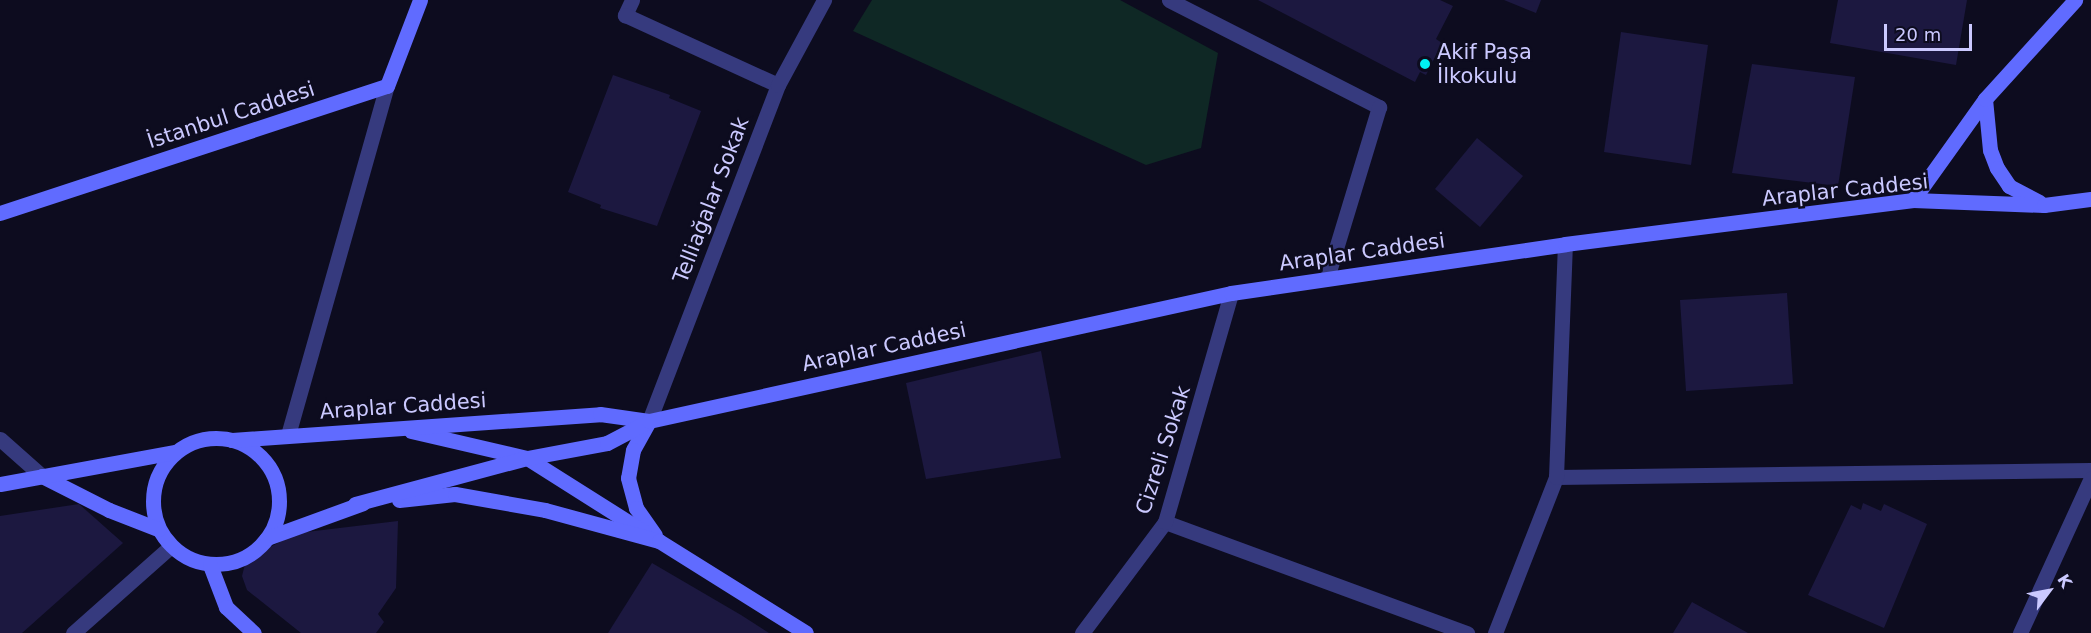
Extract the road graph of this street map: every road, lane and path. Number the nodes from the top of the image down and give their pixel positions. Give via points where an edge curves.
1 (420, 0) edge
2 (632, 0) edge
3 (824, 0) edge
4 (1169, 0) edge
5 (2075, 0) edge
6 (778, 85) junction
7 (387, 86) junction
8 (1985, 99) junction
9 (2091, 199) edge
10 (1913, 201) junction
11 (2044, 205) junction
12 (0, 213) edge
13 (1565, 244) junction
14 (1327, 278) junction
15 (1231, 292) junction
16 (649, 421) junction
17 (395, 428) junction
18 (288, 435) junction
19 (0, 440) edge
20 (232, 440) junction
21 (175, 452) junction
22 (527, 458) junction
23 (2091, 470) edge
24 (42, 476) junction
25 (1556, 477) junction
26 (2091, 478) edge
27 (0, 484) edge
28 (355, 504) junction
29 (1165, 522) junction
30 (158, 528) junction
31 (267, 538) junction
32 (659, 542) junction
33 (171, 546) junction
34 (210, 565) junction
35 (73, 633) edge
36 (254, 633) edge
37 (806, 633) edge
38 (1082, 633) edge
39 (1467, 633) edge
40 (1495, 633) edge
41 (2020, 633) edge

1 - 7 street
2 - 6 street via 625,15
3 - 6 street, Telliağalar Sokak
4 - 14 street via 1379,107
5 - 8 street
6 - 16 street, Telliağalar Sokak
7 - 12 street, İstanbul Caddesi
7 - 18 street
8 - 10 street
8 - 11 street via 1990,150 1997,168 2009,186
9 - 11 street, Araplar Caddesi
10 - 11 street, Araplar Caddesi
10 - 13 street, Araplar Caddesi
13 - 14 street, Araplar Caddesi
13 - 25 street
14 - 15 street, Araplar Caddesi
15 - 16 street, Araplar Caddesi
15 - 29 street, Cizreli Sokak
16 - 17 street, Araplar Caddesi via 600,414
16 - 22 street, Araplar Caddesi via 607,443
16 - 32 street via 633,450 628,478 636,508
17 - 18 street, Araplar Caddesi
17 - 22 street
18 - 20 street, Araplar Caddesi
19 - 24 street
20 - 21 street via 202,440
20 - 31 street via 265,461 275,479 279,498 277,518
21 - 24 street
21 - 30 street via 154,485 152,507
22 - 28 street, Araplar Caddesi
22 - 32 street
23 - 25 street
24 - 27 street
24 - 30 street via 109,510
25 - 40 street
26 - 41 street
28 - 31 street
28 - 32 street via 455,494 545,510
29 - 38 street, Cizreli Sokak
29 - 39 street
30 - 33 street
31 - 34 street via 252,554
32 - 37 street
33 - 34 street via 189,559
33 - 35 street
34 - 36 street via 226,607

